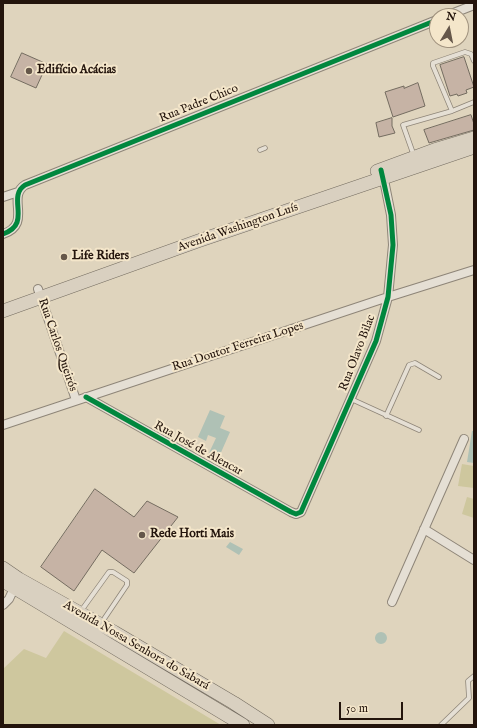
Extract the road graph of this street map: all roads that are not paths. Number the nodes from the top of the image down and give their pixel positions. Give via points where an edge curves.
1 (429, 23) edge
2 (474, 61) edge
3 (474, 102) edge
4 (452, 111) junction
5 (474, 138) edge
6 (474, 147) edge
7 (265, 148) dead end
8 (260, 150) dead end
9 (417, 162) junction
10 (383, 174) junction
11 (18, 192) junction
12 (3, 197) edge
13 (3, 234) edge
14 (474, 270) edge
15 (40, 294) junction
16 (388, 297) junction
17 (3, 301) edge
18 (3, 311) edge
19 (439, 377) dead end
20 (86, 397) junction
21 (351, 399) junction
22 (76, 400) junction
23 (386, 416) junction
24 (3, 425) edge
25 (420, 430) dead end
26 (464, 439) dead end
27 (301, 512) joint
28 (424, 529) junction
29 (474, 560) edge
30 (3, 568) edge
31 (3, 581) edge
32 (17, 584) junction
33 (392, 602) dead end
34 (3, 605) edge
35 (80, 613) junction
36 (100, 624) junction
37 (474, 676) edge
38 (243, 725) edge
39 (268, 725) edge
40 (441, 725) edge

1 - 11 street, Rua Padre Chico via 25,185
2 - 4 lane via 471,54 465,52 433,64
3 - 4 lane
4 - 9 lane via 403,125
5 - 9 main road, Avenida Washington Luís
6 - 9 main road, Avenida Washington Luís
7 - 8 lane
9 - 10 main road, Avenida Washington Luís
10 - 15 main road, Avenida Washington Luís via 198,241
10 - 16 street, Rua Olavo Bilac via 391,215 393,245
11 - 12 street, Rua Padre Chico
11 - 13 street via 16,227
14 - 16 street, Rua Doutor Ferreira Lopes
15 - 17 main road, Avenida Washington Luís
15 - 18 main road, Avenida Washington Luís
15 - 22 street, Rua Carlos Queirós
16 - 20 street, Rua Doutor Ferreira Lopes
16 - 21 street, Rua Olavo Bilac via 376,341
19 - 23 lane via 415,363 409,365
20 - 22 street, Rua Doutor Ferreira Lopes
20 - 27 street, Rua José de Alencar via 291,512
21 - 23 lane
21 - 27 street, Rua Olavo Bilac
22 - 24 street, Rua Doutor Ferreira Lopes
23 - 25 lane
26 - 28 street
28 - 29 street
28 - 33 street
30 - 32 main road, Avenida Nossa Senhora do Sabará
31 - 32 main road, Avenida Nossa Senhora do Sabará
32 - 34 street
32 - 35 main road, Avenida Nossa Senhora do Sabará
32 - 38 main road, Avenida Nossa Senhora do Sabará
35 - 36 main road, Avenida Nossa Senhora do Sabará
35 - 36 lane via 109,572 113,572 127,581 126,585
36 - 39 main road, Avenida Nossa Senhora do Sabará
37 - 40 lane via 468,681 469,698

